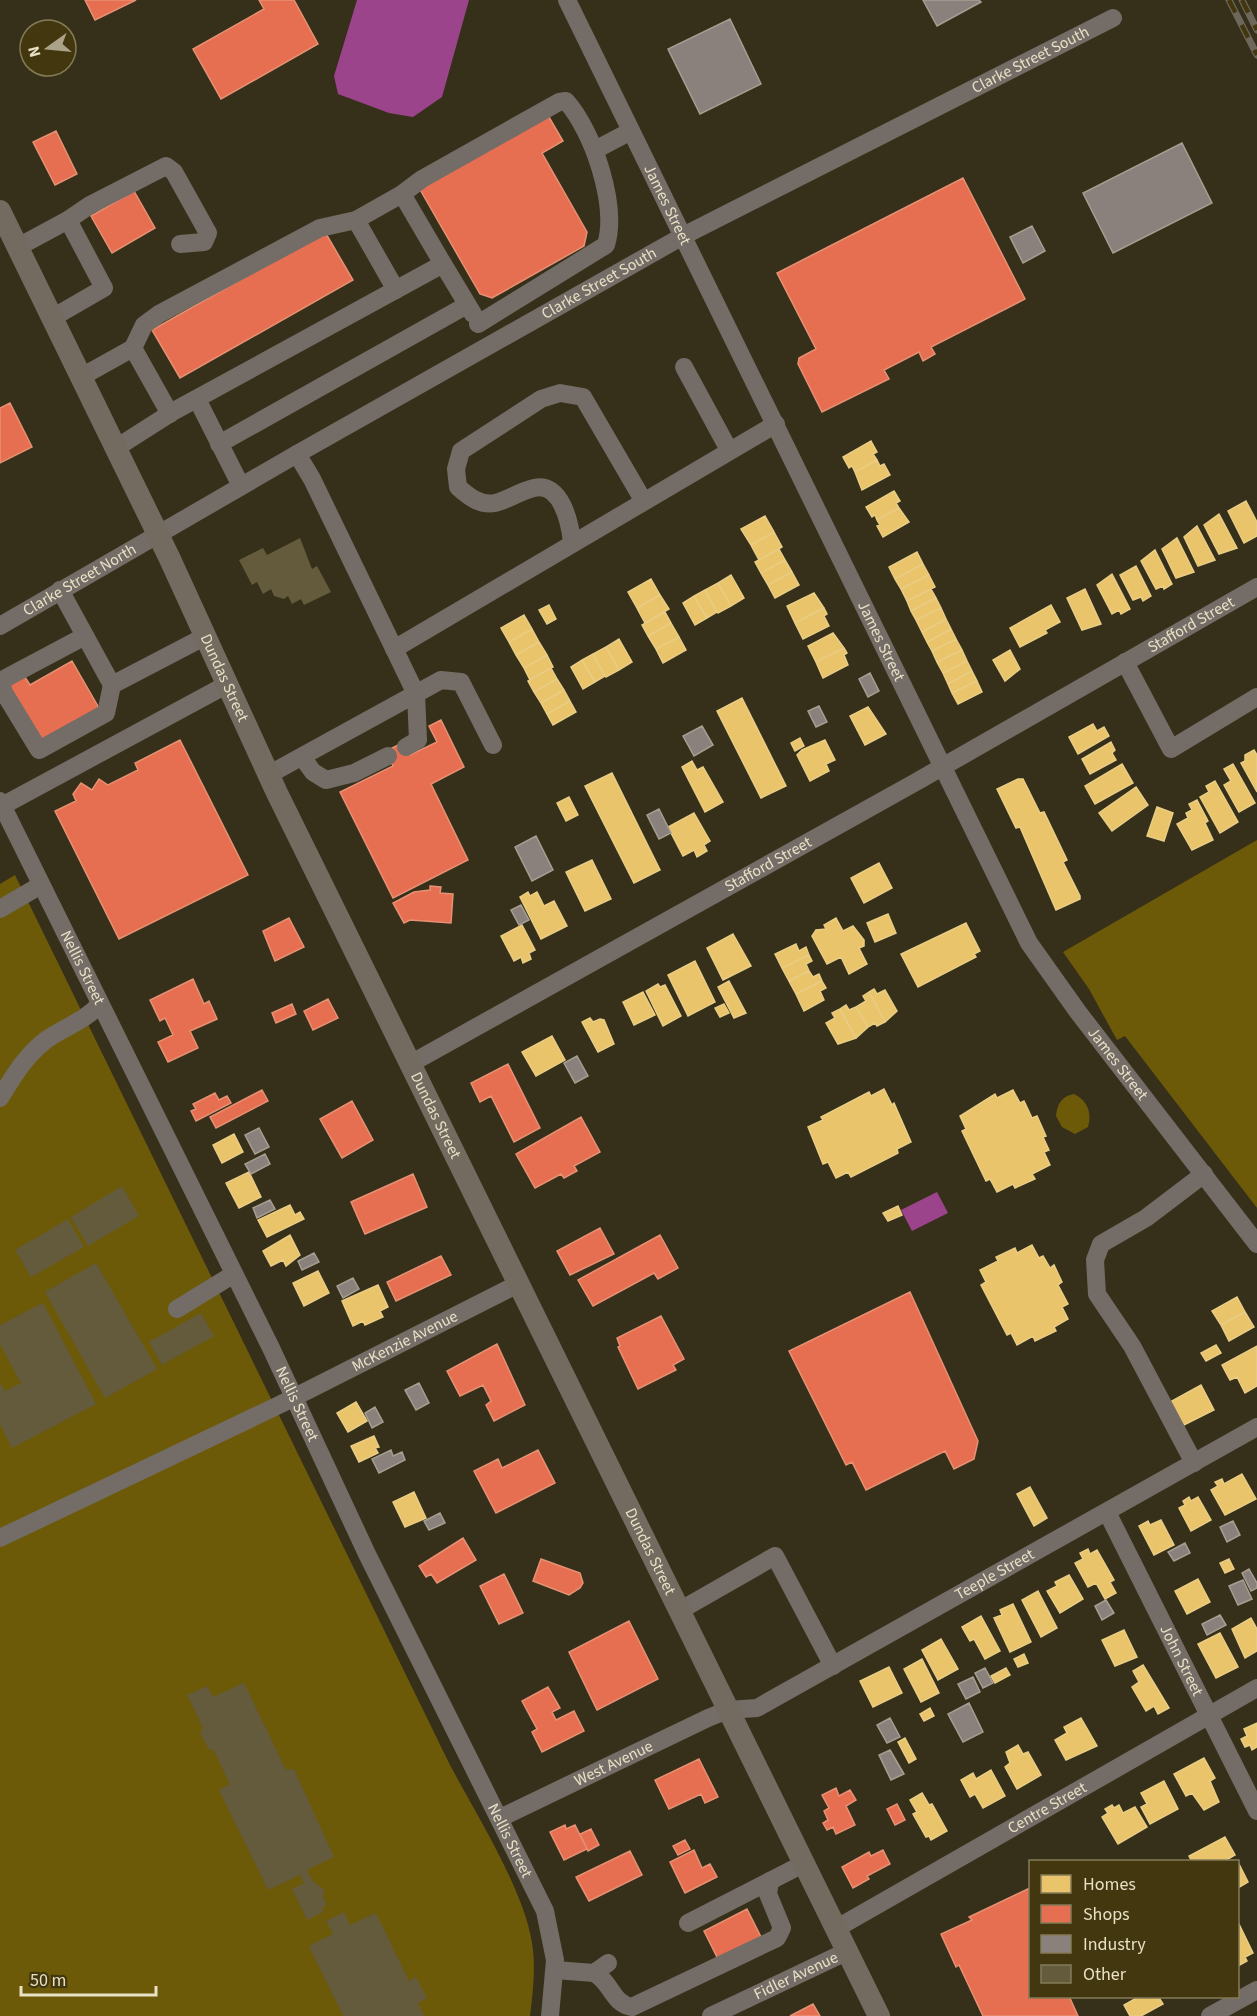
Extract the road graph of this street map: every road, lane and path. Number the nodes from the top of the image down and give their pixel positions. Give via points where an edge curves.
1 (567, 0) edge
2 (1113, 18) dead end
3 (631, 131) junction
4 (596, 150) junction
5 (402, 194) junction
6 (0, 211) edge
7 (68, 220) junction
8 (356, 220) junction
9 (682, 236) junction
10 (180, 244) dead end
11 (606, 244) junction
12 (18, 248) junction
13 (443, 264) junction
14 (621, 271) junction
15 (396, 290) junction
16 (467, 305) junction
17 (52, 318) junction
18 (478, 324) junction
19 (490, 344) junction
20 (133, 348) junction
21 (684, 367) dead end
22 (81, 377) junction
23 (196, 399) junction
24 (170, 414) junction
25 (776, 424) junction
26 (219, 444) junction
27 (116, 448) junction
28 (729, 450) junction
29 (297, 454) junction
30 (241, 486) junction
31 (643, 500) junction
32 (158, 535) junction
33 (572, 542) junction
34 (1257, 587) edge
35 (60, 590) junction
36 (0, 626) edge
37 (85, 636) junction
38 (204, 637) junction
39 (394, 649) junction
40 (1125, 662) junction
41 (112, 685) junction
42 (226, 685) junction
43 (416, 694) junction
44 (1257, 696) edge
45 (494, 745) dead end
46 (406, 747) dead end
47 (388, 756) dead end
48 (302, 757) junction
49 (944, 766) junction
50 (268, 775) junction
51 (1, 804) edge
52 (41, 885) junction
53 (0, 909) edge
54 (100, 1004) junction
55 (410, 1064) junction
56 (0, 1098) edge
57 (1204, 1174) junction
58 (1257, 1244) edge
59 (234, 1274) junction
60 (518, 1284) junction
61 (177, 1309) dead end
62 (292, 1398) junction
63 (1257, 1427) edge
64 (1194, 1463) junction
65 (1107, 1512) junction
66 (0, 1538) edge
67 (679, 1611) junction
68 (833, 1666) junction
69 (1257, 1688) edge
70 (728, 1710) junction
71 (1211, 1715) junction
72 (1257, 1811) edge
73 (500, 1818) junction
74 (803, 1864) junction
75 (770, 1881) junction
76 (688, 1923) dead end
77 (837, 1928) junction
78 (848, 1951) junction
79 (555, 1970) junction
80 (1257, 1990) edge
81 (550, 2016) edge
82 (711, 2016) edge
83 (879, 2016) edge
84 (1210, 2016) edge

1 - 3 street, James Street
2 - 9 street, Clarke Street South
3 - 4 street
3 - 9 street, James Street
4 - 5 street via 566,101 559,102
4 - 11 street via 609,213
5 - 8 street
5 - 13 street
6 - 12 main road, Dundas Street
7 - 10 street via 166,166 174,172 208,233 204,242
7 - 12 street
7 - 17 street via 104,288
8 - 15 street
8 - 20 street via 320,228 159,314 144,325
9 - 14 street, Clarke Street South
9 - 25 street, James Street
11 - 14 street
11 - 18 street
12 - 17 main road, Dundas Street
13 - 15 street
13 - 16 street
14 - 19 street, Clarke Street South
15 - 23 street
16 - 18 street
16 - 26 street
17 - 22 main road, Dundas Street
18 - 19 street
19 - 29 street, Clarke Street South
20 - 22 street
20 - 24 street
21 - 28 street
22 - 27 main road, Dundas Street
23 - 24 street
23 - 26 street
24 - 27 street
25 - 28 street
25 - 49 street, James Street
26 - 30 street
27 - 32 main road, Dundas Street
28 - 31 street
29 - 30 street, Clarke Street South
29 - 39 street
30 - 32 street, Clarke Street South
31 - 33 street
31 - 33 street via 583,397 560,393 542,399 461,451 456,469 458,487 473,500 493,503 536,487 551,491 564,506
32 - 35 street, Clarke Street North
32 - 38 main road, Dundas Street
33 - 39 street
34 - 40 street, Stafford Street
35 - 36 street, Clarke Street North
35 - 37 street
37 - 41 street
37 - 41 street via 6,678 3,691 39,750 106,713
38 - 41 street
38 - 42 main road, Dundas Street
39 - 43 street
40 - 44 street via 1171,749
40 - 49 street, Stafford Street
42 - 50 main road, Dundas Street
42 - 51 street
43 - 45 street via 441,680 461,682
43 - 46 street via 418,740
43 - 48 street
47 - 48 street via 354,773 326,780 313,772
48 - 50 street
49 - 55 street, Stafford Street
49 - 57 street, James Street via 990,866 1044,965
50 - 55 main road, Dundas Street
51 - 52 street, Nellis Street
52 - 53 street
52 - 54 street, Nellis Street
54 - 56 street via 91,1014 45,1041 21,1064
54 - 59 street, Nellis Street
55 - 60 main road, Dundas Street
57 - 58 street, James Street
57 - 64 street via 1146,1218 1101,1244 1095,1260 1097,1294 1132,1346
59 - 61 street
59 - 62 street, Nellis Street
60 - 62 street, McKenzie Avenue
60 - 67 main road, Dundas Street
62 - 66 street, McKenzie Avenue
62 - 73 street, Nellis Street
63 - 64 street, Teeple Street
64 - 65 street, Teeple Street
65 - 68 street, Teeple Street
65 - 71 street, John Street
67 - 68 street via 775,1556
67 - 70 main road, Dundas Street
68 - 70 street, Teeple Street via 757,1708
69 - 71 street, Centre Street
70 - 73 street, West Avenue
70 - 74 main road, Dundas Street
71 - 72 street, John Street
71 - 77 street, Centre Street
73 - 79 street, Nellis Street via 545,1911
74 - 75 street
74 - 77 main road, Dundas Street
75 - 76 street
75 - 79 street via 768,1894 782,1928 777,1938 632,2007 620,2003 601,1968
77 - 78 main road, Dundas Street
78 - 82 street, Fidler Avenue
78 - 83 main road, Dundas Street
79 - 81 street, Nellis Street
80 - 84 street

